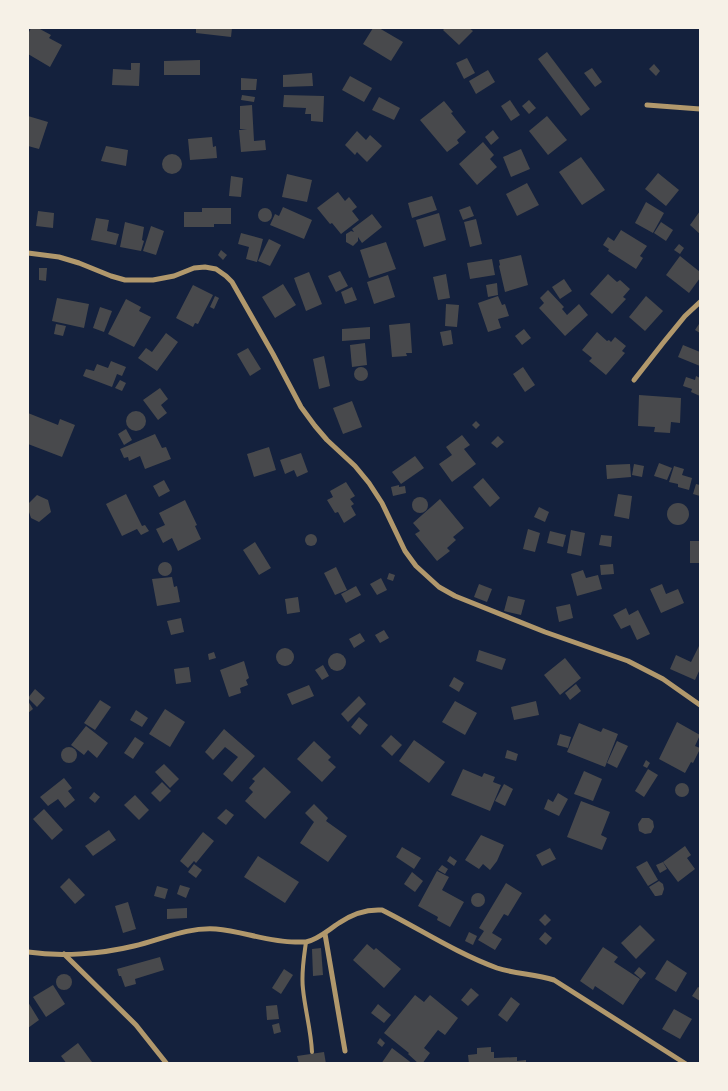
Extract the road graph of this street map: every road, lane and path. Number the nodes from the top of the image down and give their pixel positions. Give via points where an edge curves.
1 (647, 105) dead end
2 (700, 108) edge
3 (28, 253) edge
4 (700, 302) edge
5 (634, 380) dead end
6 (700, 705) edge
7 (325, 934) junction
8 (306, 942) junction
9 (28, 952) edge
10 (64, 954) junction
11 (345, 1051) dead end
12 (312, 1052) dead end
13 (167, 1064) edge
14 (686, 1064) edge

1 - 2 street
3 - 6 street via 59,257 111,276 136,281 174,276 194,268 216,269 232,282 314,426 356,466 382,503 405,551 439,588 545,632 628,661 662,678
4 - 5 street
7 - 8 street
7 - 11 street
7 - 14 street via 356,913 382,910 498,968 554,980
8 - 10 street via 198,929 117,950
8 - 12 lane via 302,976
9 - 10 street
10 - 13 street via 136,1025

